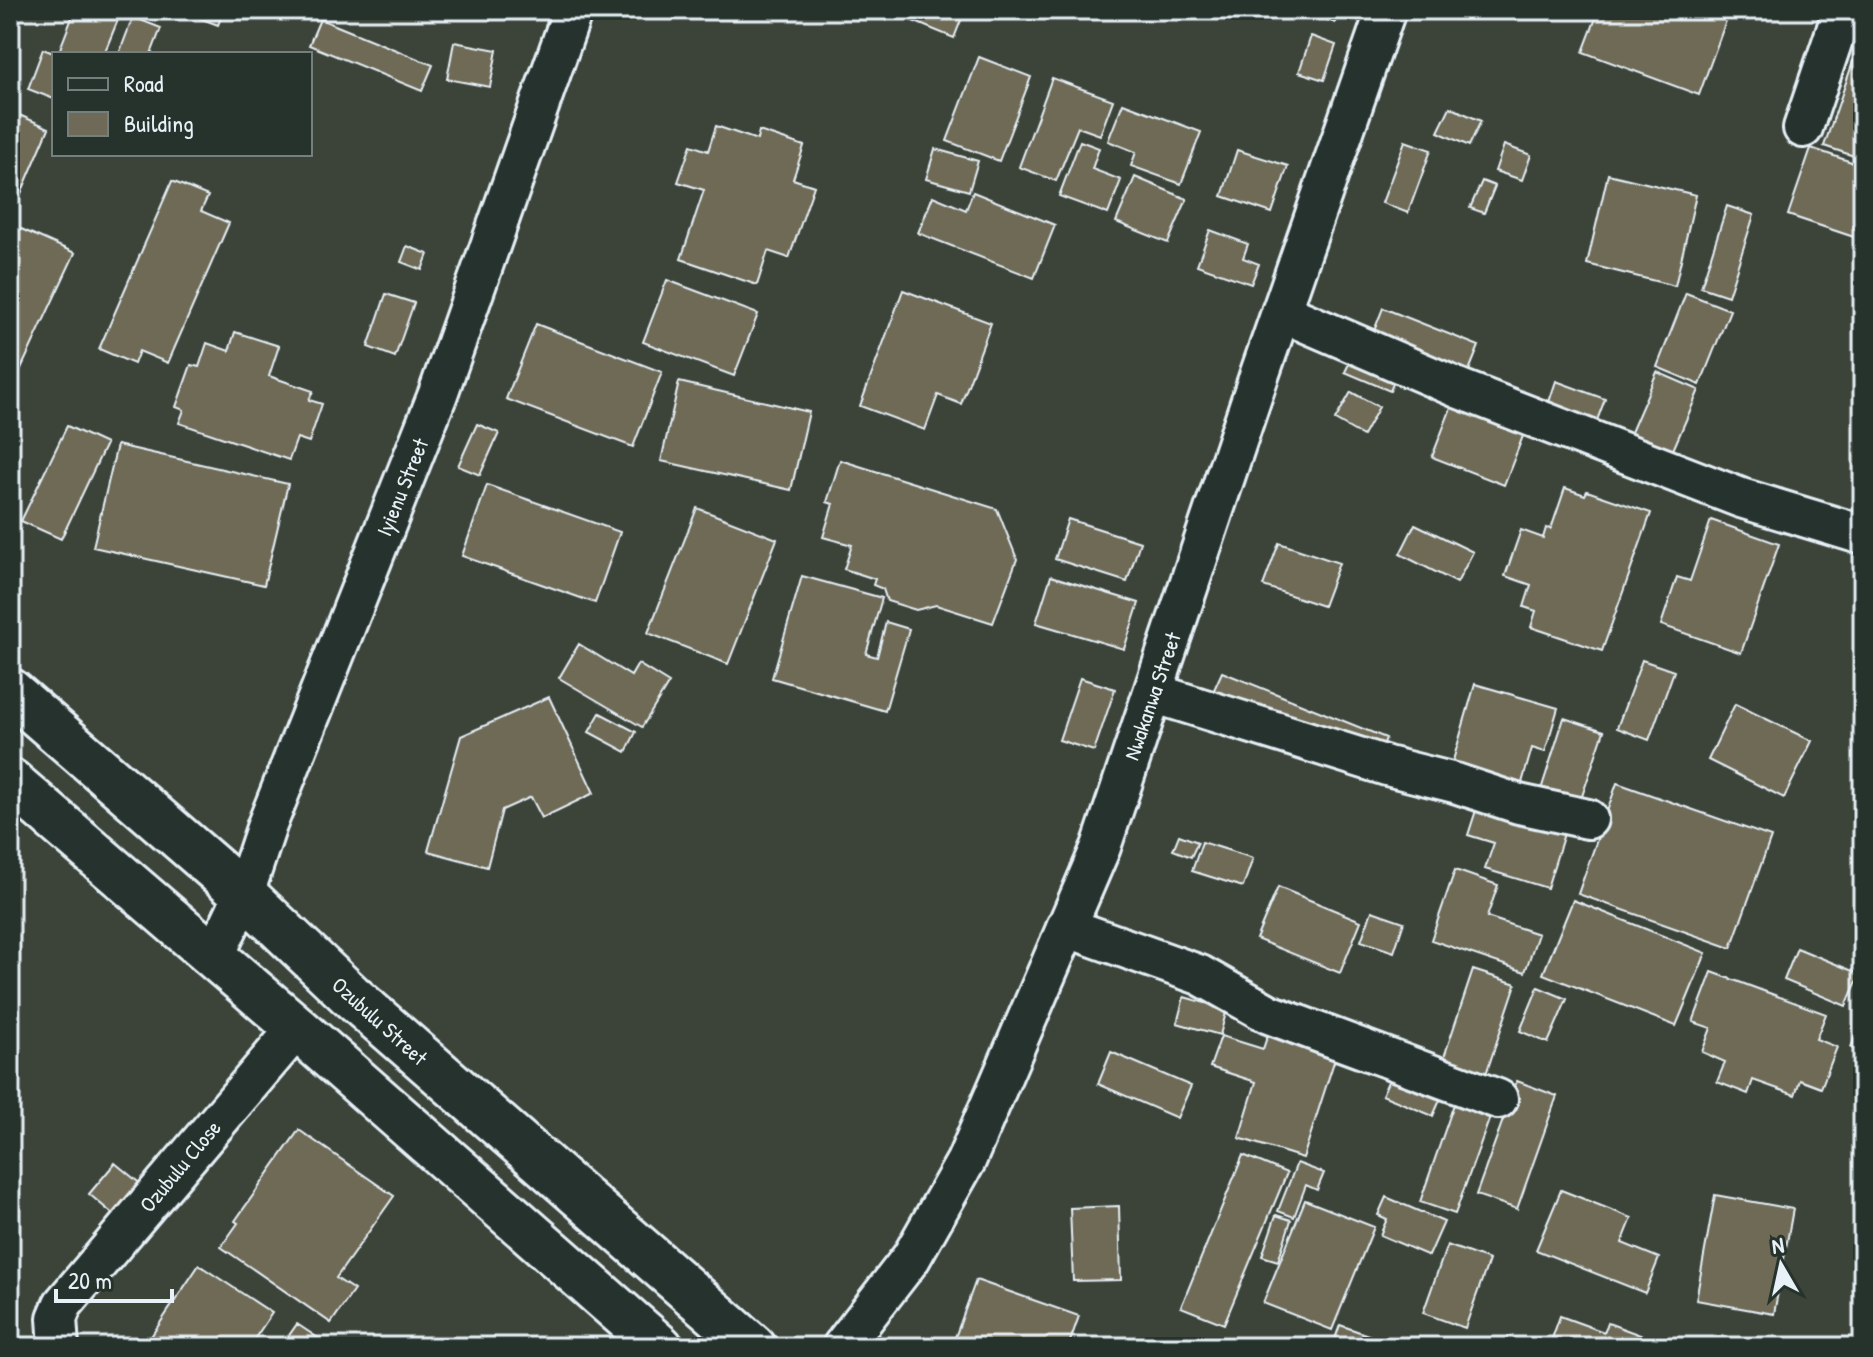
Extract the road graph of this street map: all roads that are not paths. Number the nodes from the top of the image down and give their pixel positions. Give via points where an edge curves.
1 (573, 10) edge
2 (1386, 10) edge
3 (1843, 10) edge
4 (1803, 128) dead end
5 (1281, 312) junction
6 (1863, 535) edge
7 (10, 691) edge
8 (1153, 693) junction
9 (10, 781) edge
10 (1588, 819) dead end
11 (244, 894) junction
12 (1066, 927) junction
13 (214, 957) junction
14 (297, 1028) junction
15 (1498, 1099) dead end
16 (55, 1333) edge
17 (660, 1347) edge
18 (753, 1347) edge
19 (842, 1347) edge

1 - 11 street, Iyienu Street via 438,394
2 - 5 street, Nwakanwa Street
3 - 4 street
5 - 6 street via 1460,389 1741,498
5 - 8 street, Nwakanwa Street
7 - 11 main road, Ozubulu Street
8 - 10 street via 1387,766
8 - 12 street, Nwakanwa Street via 1101,847
9 - 13 main road
11 - 13 street, Iyienu Street
11 - 18 main road, Ozubulu Street via 350,995
12 - 15 street via 1200,975 1269,1014
12 - 19 street, Nwakanwa Street via 966,1161 911,1258
13 - 14 main road
14 - 16 street, Ozubulu Close
14 - 17 main road

